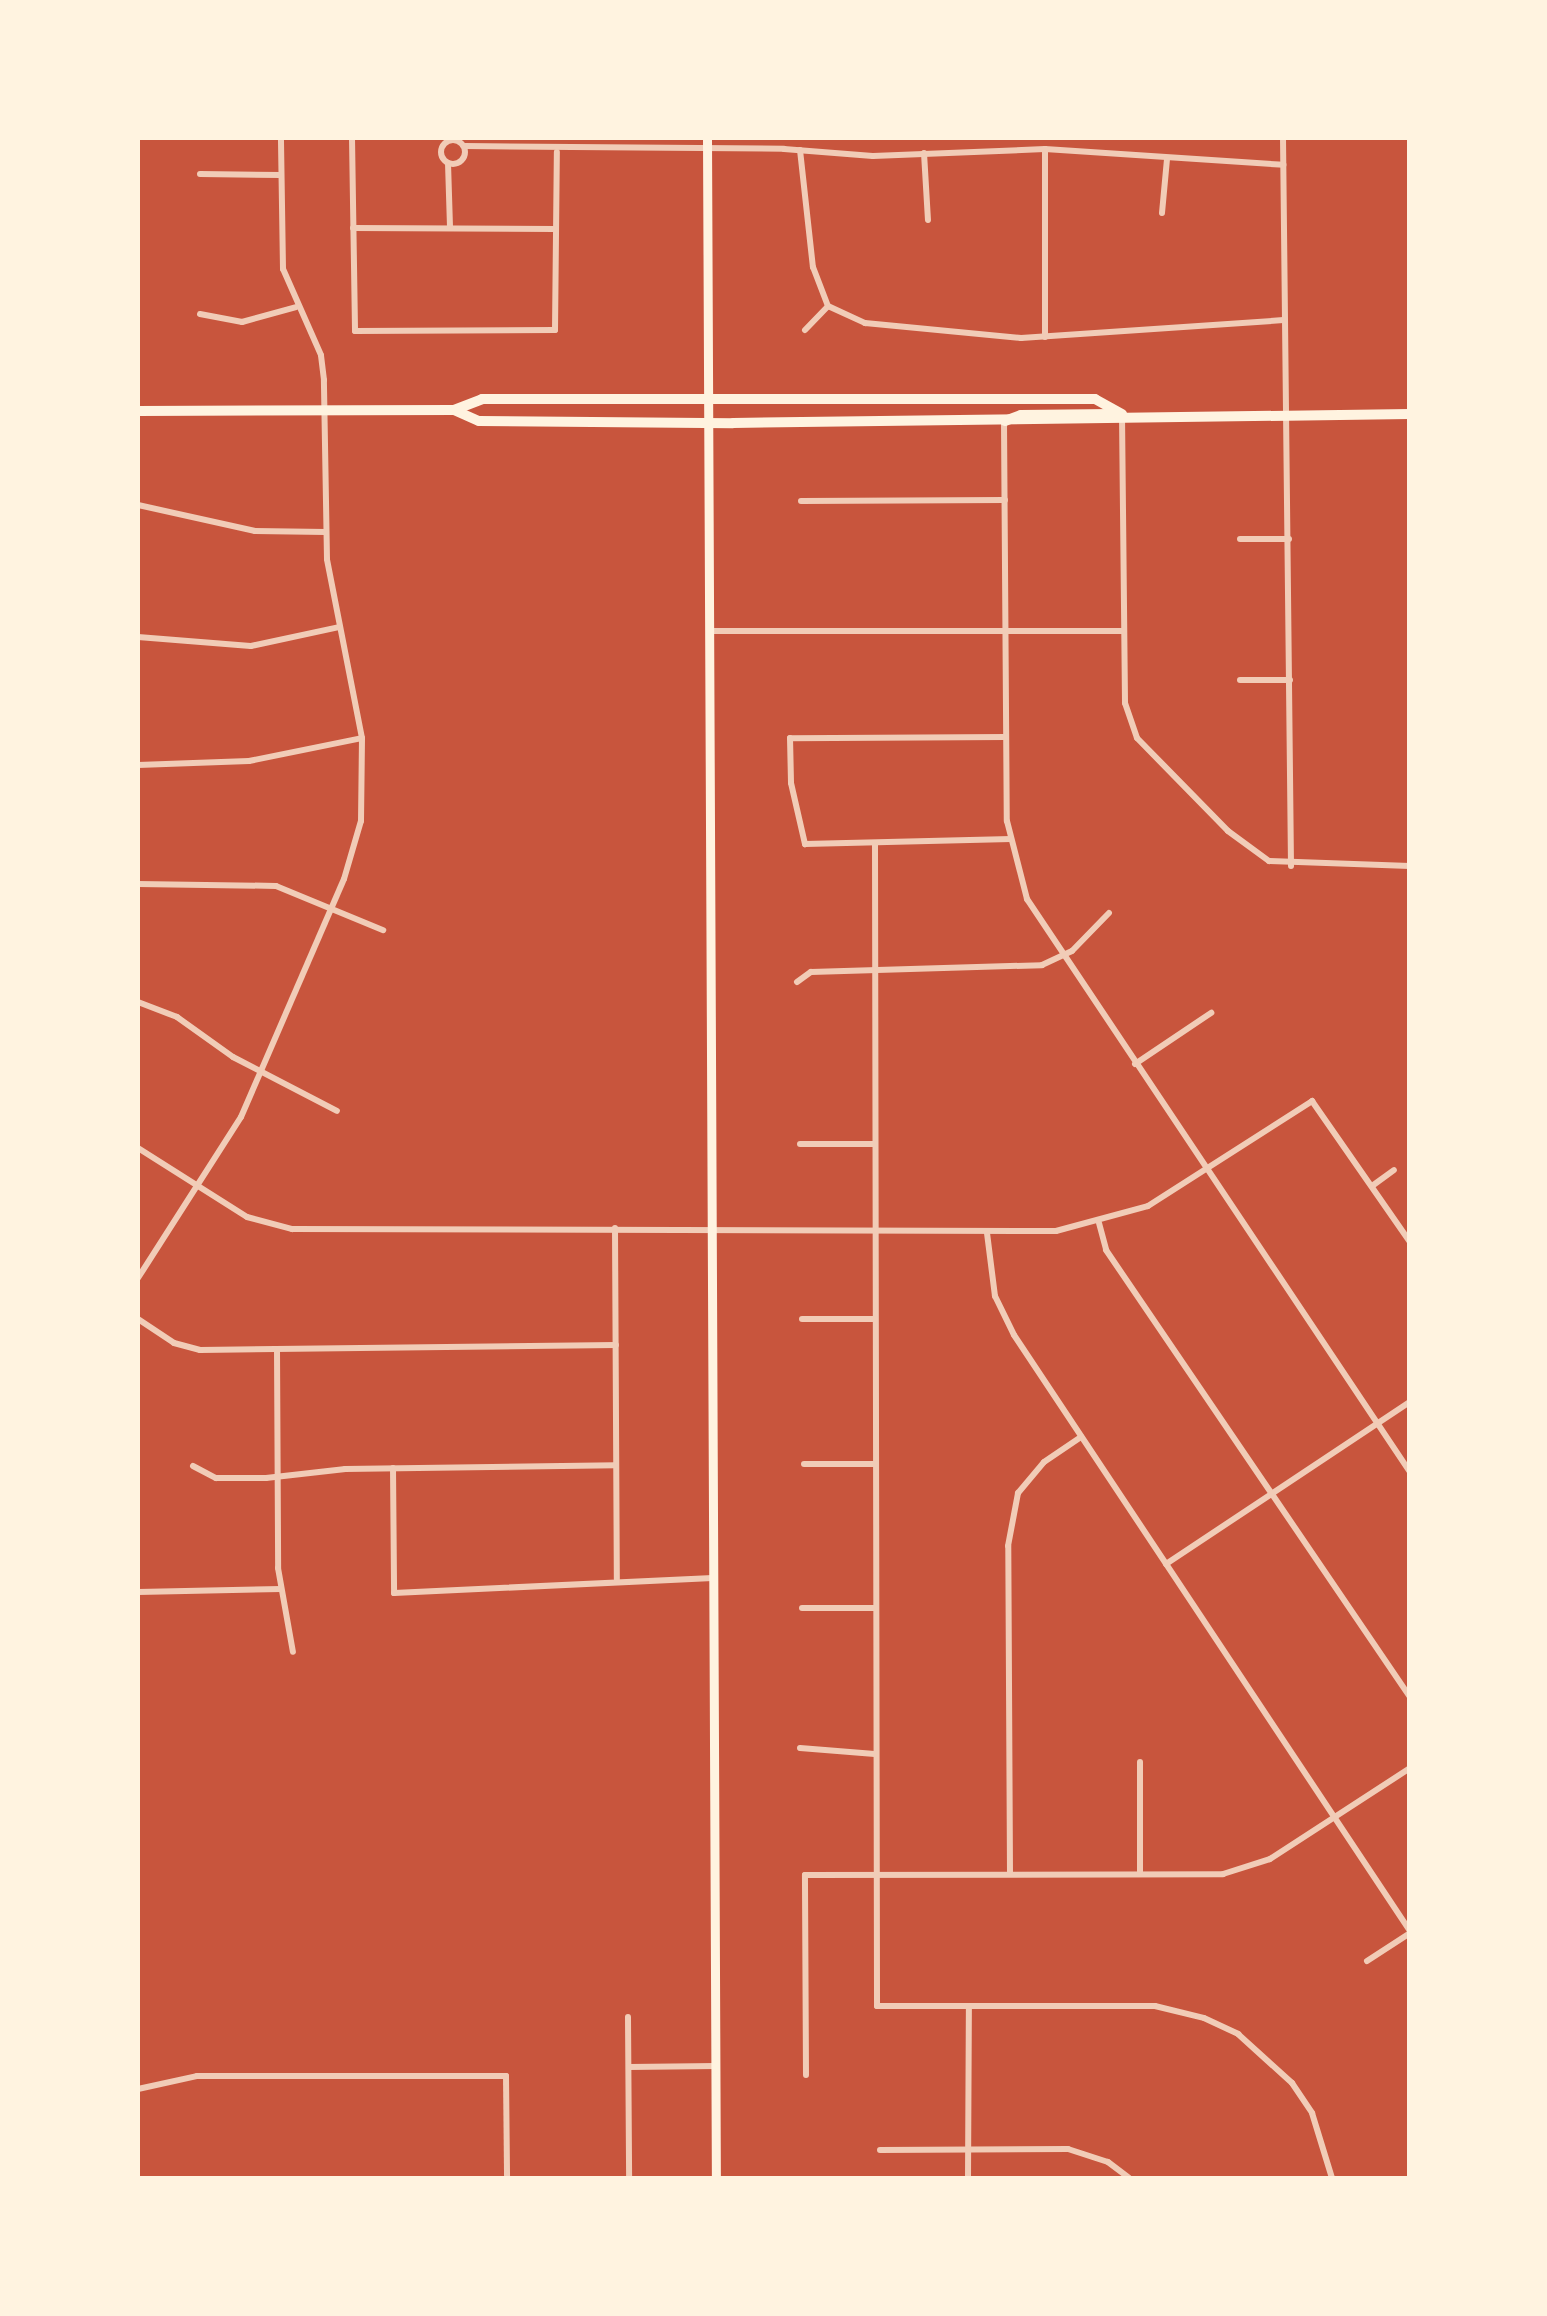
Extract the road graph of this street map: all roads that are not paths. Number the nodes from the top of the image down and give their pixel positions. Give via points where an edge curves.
1 (281, 138) edge
2 (352, 138) edge
3 (707, 138) edge
4 (1283, 138) edge
5 (453, 139) edge
6 (465, 146) junction
7 (1045, 149) junction
8 (707, 150) junction
9 (800, 150) junction
10 (492, 151) junction
11 (557, 152) junction
12 (924, 153) junction
13 (465, 156) junction
14 (1167, 159) junction
15 (448, 163) junction
16 (458, 163) junction
17 (1284, 165) junction
18 (200, 174) dead end
19 (281, 175) junction
20 (452, 186) junction
21 (1162, 214) dead end
22 (928, 220) dead end
23 (353, 228) junction
24 (450, 228) junction
25 (555, 230) junction
26 (296, 306) junction
27 (828, 306) junction
28 (200, 314) dead end
29 (1284, 320) junction
30 (806, 330) dead end
31 (1045, 338) junction
32 (708, 398) junction
33 (454, 410) junction
34 (138, 411) edge
35 (326, 412) junction
36 (1122, 414) junction
37 (1286, 414) junction
38 (1410, 414) edge
39 (708, 423) junction
40 (1004, 423) junction
41 (1004, 500) junction
42 (802, 502) dead end
43 (138, 505) edge
44 (326, 532) junction
45 (1240, 539) dead end
46 (1289, 539) junction
47 (340, 628) junction
48 (709, 631) junction
49 (1124, 631) junction
50 (1006, 632) junction
51 (138, 637) edge
52 (1240, 680) dead end
53 (1290, 680) junction
54 (1006, 737) junction
55 (362, 738) junction
56 (138, 765) edge
57 (1010, 839) junction
58 (874, 845) junction
59 (1292, 866) junction
60 (1410, 866) edge
61 (138, 884) edge
62 (332, 908) junction
63 (1109, 913) dead end
64 (384, 930) dead end
65 (1061, 957) junction
66 (875, 971) junction
67 (797, 982) dead end
68 (138, 1002) edge
69 (1211, 1013) dead end
70 (1136, 1064) junction
71 (261, 1071) junction
72 (337, 1111) dead end
73 (800, 1144) dead end
74 (875, 1144) junction
75 (138, 1148) edge
76 (1394, 1170) dead end
77 (1206, 1172) junction
78 (1372, 1186) junction
79 (196, 1189) junction
80 (1099, 1222) junction
81 (615, 1228) junction
82 (710, 1228) junction
83 (876, 1232) junction
84 (987, 1233) junction
85 (1410, 1242) edge
86 (138, 1278) edge
87 (802, 1319) dead end
88 (876, 1319) junction
89 (138, 1320) edge
90 (616, 1345) junction
91 (276, 1349) junction
92 (1410, 1402) edge
93 (1377, 1423) junction
94 (1082, 1437) junction
95 (804, 1464) dead end
96 (876, 1464) junction
97 (616, 1465) junction
98 (193, 1466) dead end
99 (393, 1468) junction
100 (1410, 1472) edge
101 (277, 1478) junction
102 (1271, 1493) junction
103 (1166, 1564) junction
104 (713, 1578) junction
105 (618, 1579) junction
106 (282, 1590) junction
107 (138, 1592) edge
108 (802, 1608) dead end
109 (876, 1608) junction
110 (293, 1652) dead end
111 (1410, 1697) edge
112 (800, 1748) dead end
113 (875, 1754) junction
114 (1140, 1762) dead end
115 (1410, 1768) edge
116 (1334, 1817) junction
117 (1140, 1872) junction
118 (876, 1874) junction
119 (1010, 1874) junction
120 (1410, 1932) edge
121 (1368, 1961) dead end
122 (969, 2006) junction
123 (628, 2017) dead end
124 (716, 2066) junction
125 (629, 2067) junction
126 (806, 2074) dead end
127 (138, 2089) edge
128 (968, 2148) junction
129 (880, 2150) dead end
130 (507, 2178) edge
131 (629, 2178) edge
132 (716, 2178) edge
133 (968, 2178) edge
134 (1129, 2178) edge
135 (1332, 2178) edge

1 - 19 street
2 - 23 street
3 - 8 main road
4 - 17 street
5 - 6 street
5 - 15 street via 441,151
6 - 10 street
6 - 13 street
7 - 12 street
7 - 14 street
7 - 31 street
8 - 9 street
8 - 11 street
8 - 32 main road
9 - 12 street
9 - 27 street via 815,279
10 - 11 street
10 - 13 street
11 - 25 street
12 - 22 street
13 - 16 street
14 - 17 street
14 - 21 street
15 - 16 street
15 - 20 street
16 - 20 street
17 - 29 street
18 - 19 street
19 - 26 street via 280,241
20 - 24 street
23 - 24 street
23 - 25 street via 354,331 556,330
24 - 25 street
26 - 28 street via 242,322
26 - 35 street via 321,354
27 - 30 street
27 - 31 street via 865,323
29 - 31 street
29 - 37 street
32 - 33 main road via 482,399
32 - 36 main road via 1095,399
32 - 39 main road
33 - 35 main road
33 - 39 main road via 479,421
34 - 35 main road
35 - 44 street
36 - 37 main road
36 - 40 main road via 1094,422
36 - 49 street
37 - 38 main road
37 - 46 street
39 - 40 main road
39 - 48 main road
40 - 41 street
41 - 42 street
41 - 50 street
43 - 44 street via 240,530
44 - 47 street
45 - 46 street
46 - 53 street
47 - 51 street via 251,646
47 - 55 street
48 - 50 street
48 - 82 main road
49 - 50 street
49 - 59 street via 1130,726 1252,853
50 - 54 street
52 - 53 street
53 - 59 street
54 - 57 street
54 - 58 street via 790,738 790,783 804,844
55 - 56 street via 249,761
55 - 62 street via 361,821
57 - 58 street
57 - 65 street via 1027,899
58 - 66 street
59 - 60 street
61 - 62 street via 276,886
62 - 64 street
62 - 71 street
63 - 65 street
65 - 66 street via 1018,970
65 - 70 street
66 - 67 street via 811,972
66 - 74 street
68 - 71 street via 177,1016
69 - 70 street
70 - 77 street
71 - 72 street
71 - 79 street
73 - 74 street
74 - 83 street
75 - 79 street
76 - 78 street
77 - 78 street via 1312,1101
77 - 80 street via 1148,1206
77 - 93 street
78 - 85 street
79 - 81 street via 247,1217 292,1229
79 - 86 street
80 - 84 street
80 - 102 street via 1106,1250
81 - 82 street
81 - 90 street
82 - 83 street
82 - 104 main road
83 - 84 street
83 - 88 street
84 - 94 street via 995,1296
87 - 88 street
88 - 96 street
89 - 91 street via 188,1348
90 - 91 street
90 - 97 street
91 - 101 street
92 - 93 street
93 - 100 street
93 - 102 street
94 - 103 street
94 - 119 street via 1044,1462 1018,1493 1008,1546
95 - 96 street
96 - 109 street
97 - 99 street
97 - 105 street
98 - 101 street via 216,1478
99 - 101 street
99 - 105 street via 394,1593 535,1590
101 - 106 street
102 - 103 street
102 - 111 street
103 - 116 street
104 - 105 street
104 - 124 main road
106 - 107 street
106 - 110 street
108 - 109 street
109 - 113 street
112 - 113 street
113 - 118 street
114 - 117 street
115 - 116 street
116 - 117 street via 1250,1867 1223,1874
116 - 120 street
117 - 119 street
118 - 119 street
118 - 122 street via 877,2006
118 - 126 street via 805,1875
120 - 121 street
122 - 128 street
122 - 135 street via 1154,2006 1238,2034 1292,2084 1312,2113
123 - 125 street
124 - 125 street
124 - 132 main road
125 - 131 street
127 - 130 street via 197,2076 506,2076
128 - 129 street
128 - 133 street
128 - 134 street via 1068,2149 1108,2162

